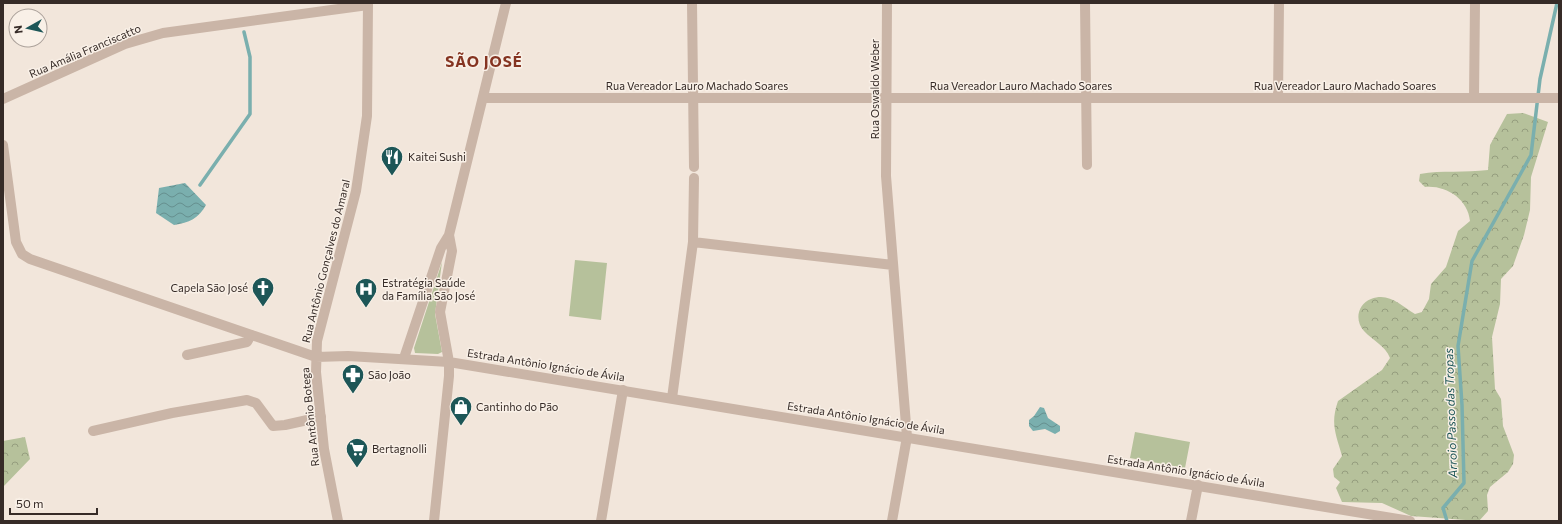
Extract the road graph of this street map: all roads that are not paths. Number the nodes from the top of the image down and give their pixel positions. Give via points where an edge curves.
1 (506, 3) edge
2 (692, 3) edge
3 (887, 3) edge
4 (1085, 3) edge
5 (1280, 3) edge
6 (1475, 3) edge
7 (368, 4) edge
8 (483, 98) junction
9 (694, 98) junction
10 (887, 98) junction
11 (1086, 98) junction
12 (1278, 98) junction
13 (1474, 98) junction
14 (1559, 98) edge
15 (3, 99) edge
16 (3, 145) edge
17 (1087, 165) dead end
18 (694, 167) dead end
19 (694, 178) dead end
20 (449, 235) junction
21 (693, 242) junction
22 (893, 265) junction
23 (251, 335) junction
24 (186, 355) dead end
25 (316, 357) junction
26 (404, 358) junction
27 (449, 362) junction
28 (623, 390) junction
29 (672, 398) junction
30 (321, 417) junction
31 (93, 431) dead end
32 (907, 437) junction
33 (1198, 485) junction
34 (338, 521) edge
35 (434, 521) edge
36 (601, 521) edge
37 (892, 521) edge
38 (1192, 521) edge
39 (1410, 521) edge

1 - 8 street
2 - 9 street
3 - 10 street, Rua Oswaldo Weber
4 - 11 street
5 - 12 street
6 - 13 street
7 - 15 street, Rua Amália Franciscatto via 150,36 125,44
7 - 25 street, Rua Antônio Gonçalves do Amaral via 367,116 356,191 317,341
8 - 9 street, Rua Vereador Lauro Machado Soares
8 - 20 street
9 - 10 street, Rua Vereador Lauro Machado Soares
9 - 18 street
10 - 11 street, Rua Vereador Lauro Machado Soares
10 - 22 street, Rua Oswaldo Weber via 886,176
11 - 12 street, Rua Vereador Lauro Machado Soares
11 - 17 street
12 - 13 street, Rua Vereador Lauro Machado Soares
13 - 14 street, Rua Vereador Lauro Machado Soares
16 - 23 street, Estrada Antônio Ignácio de Ávila via 13,227 22,254 30,259
19 - 21 street
20 - 26 street via 441,248
20 - 27 street via 452,251 440,320
21 - 22 street
21 - 29 street
22 - 32 street, Rua Oswaldo Weber
23 - 24 street via 246,342
23 - 25 street, Estrada Antônio Ignácio de Ávila
25 - 26 street, Estrada Antônio Ignácio de Ávila
25 - 30 street, Rua Antônio Botega
26 - 27 street, Estrada Antônio Ignácio de Ávila
27 - 28 street, Estrada Antônio Ignácio de Ávila
27 - 35 street
28 - 29 street, Estrada Antônio Ignácio de Ávila
28 - 36 street
29 - 32 street, Estrada Antônio Ignácio de Ávila
30 - 31 street via 273,426 256,403 247,400 172,413
30 - 34 street, Rua Antônio Botega via 324,449
32 - 33 street, Estrada Antônio Ignácio de Ávila
32 - 37 street, Rua Oswaldo Weber
33 - 38 street
33 - 39 street, Estrada Antônio Ignácio de Ávila

